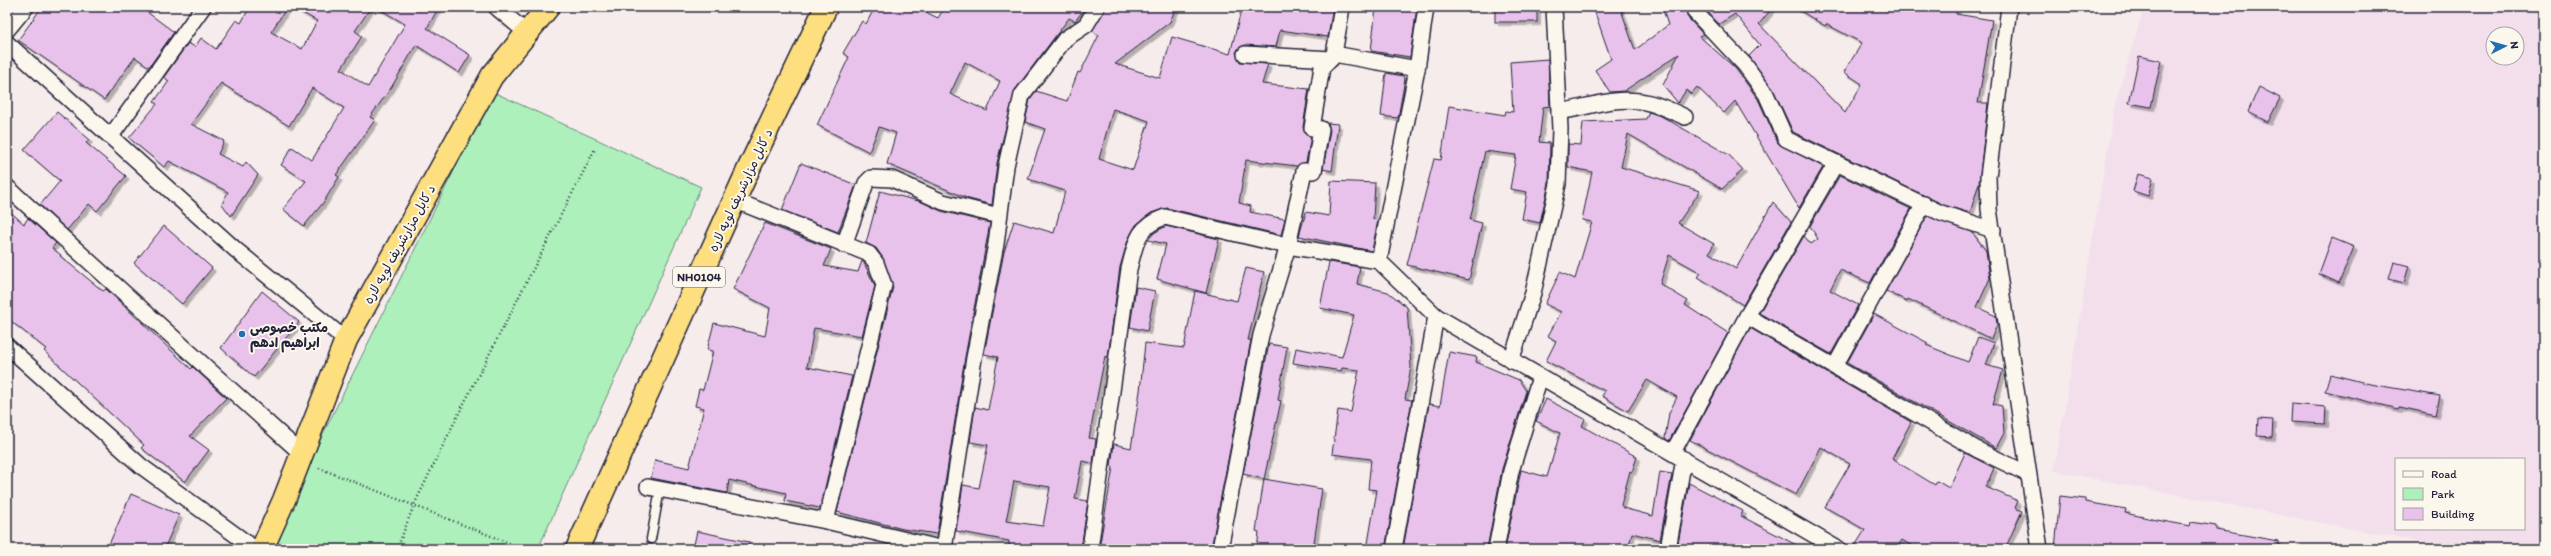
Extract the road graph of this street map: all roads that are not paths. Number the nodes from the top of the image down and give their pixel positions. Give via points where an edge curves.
1 (26, 7) edge
2 (203, 7) edge
3 (496, 7) edge
4 (548, 7) edge
5 (826, 7) edge
6 (1097, 7) edge
7 (1342, 7) edge
8 (1426, 7) edge
9 (1554, 7) edge
10 (1694, 7) edge
11 (2009, 7) edge
12 (7, 30) edge
13 (527, 33) junction
14 (7, 43) edge
15 (1245, 54) dead end
16 (1332, 56) junction
17 (1417, 69) junction
18 (1559, 112) junction
19 (1685, 117) dead end
20 (111, 136) junction
21 (1836, 163) junction
22 (7, 187) edge
23 (734, 200) junction
24 (1924, 204) junction
25 (999, 216) junction
26 (1992, 230) junction
27 (844, 245) junction
28 (1288, 246) junction
29 (1380, 261) junction
30 (1436, 316) junction
31 (1747, 316) junction
32 (346, 340) junction
33 (7, 346) edge
34 (1511, 361) junction
35 (1835, 366) junction
36 (1540, 377) junction
37 (1678, 456) junction
38 (301, 457) junction
39 (2028, 474) junction
40 (654, 488) joint
41 (826, 521) junction
42 (651, 539) dead end
43 (255, 549) edge
44 (262, 549) edge
45 (577, 549) edge
46 (944, 549) edge
47 (1090, 549) edge
48 (1220, 549) edge
49 (1394, 549) edge
50 (1496, 549) edge
51 (1668, 549) edge
52 (1838, 549) edge
53 (2040, 549) edge

1 - 12 street
2 - 20 street
3 - 13 street
4 - 13 highway, د کابل مزارشریف لویه لاره
5 - 23 highway, د کابل مزارشریف لویه لاره / NH0104
6 - 25 street via 1086,25 1065,39 1022,95 1006,166
7 - 16 street
8 - 17 street
9 - 18 street
10 - 21 street via 1695,12 1745,65 1766,94 1786,139
11 - 26 street via 1988,177
13 - 32 highway, د کابل مزارشریف لویه لاره via 492,76
14 - 20 street
15 - 16 street
16 - 17 street
16 - 28 street via 1322,67 1312,128 1321,129 1317,161 1314,171 1304,171
17 - 29 street
18 - 19 street via 1611,102 1638,101 1662,107
18 - 34 street via 1558,184 1532,293
20 - 32 street via 236,250
21 - 24 street
21 - 31 street
22 - 38 street
23 - 27 street
23 - 45 highway, د کابل مزارشریف لویه لاره / NH0104
24 - 26 street
24 - 35 street
25 - 27 street via 943,202 892,179 871,178 866,183
25 - 46 street
26 - 39 street
27 - 41 street via 869,254 876,263 884,285
28 - 29 street
28 - 47 street via 1164,216 1150,222 1138,235 1129,269
28 - 48 street via 1261,334
29 - 30 street
30 - 34 street
30 - 49 street
31 - 35 street
31 - 37 street
32 - 38 highway, د کابل مزارشریف لویه لاره
33 - 43 street via 141,466
34 - 36 street
35 - 39 street via 1978,450
36 - 37 street
36 - 50 street via 1510,471
37 - 51 street
37 - 52 street
38 - 44 highway, د کابل مزارشریف لویه لاره
39 - 53 street
40 - 41 street
40 - 42 lane
41 - 46 street

